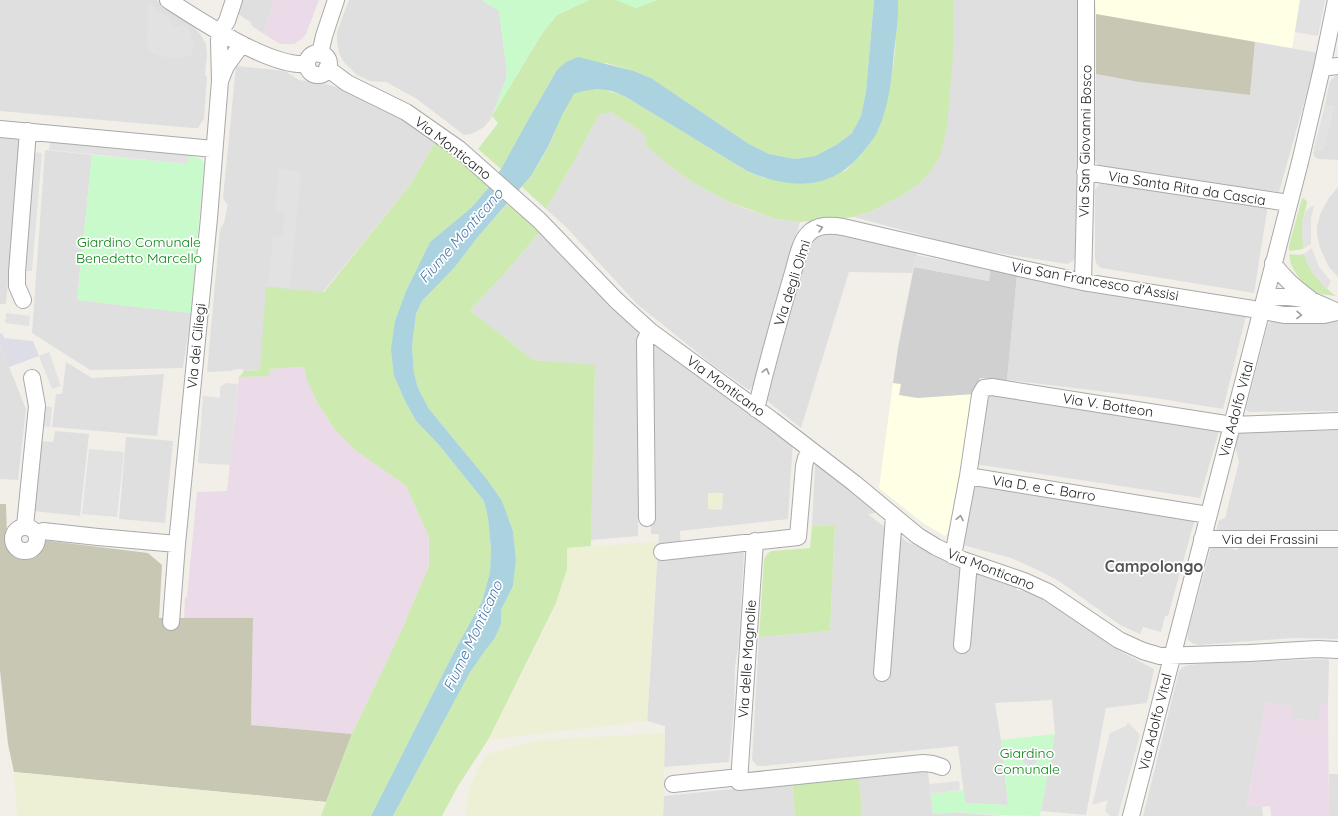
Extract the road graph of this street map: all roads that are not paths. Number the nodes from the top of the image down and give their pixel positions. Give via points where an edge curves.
1 (168, 0) edge
2 (234, 0) edge
3 (336, 0) edge
4 (1086, 0) edge
5 (1336, 0) edge
6 (220, 32) junction
7 (242, 44) junction
8 (320, 54) junction
9 (307, 64) junction
10 (1338, 66) edge
11 (327, 68) junction
12 (1322, 68) junction
13 (220, 81) junction
14 (0, 129) edge
15 (28, 131) junction
16 (214, 149) junction
17 (1085, 172) junction
18 (1289, 203) junction
19 (930, 247) joint
20 (1273, 263) junction
21 (1082, 282) junction
22 (22, 300) dead end
23 (1311, 300) junction
24 (1263, 303) junction
25 (1338, 312) edge
26 (650, 331) junction
27 (32, 378) dead end
28 (756, 409) junction
29 (1338, 421) edge
30 (1232, 425) junction
31 (811, 450) junction
32 (968, 476) junction
33 (1208, 515) junction
34 (894, 516) junction
35 (647, 518) dead end
36 (1338, 539) edge
37 (1202, 540) junction
38 (755, 541) junction
39 (177, 544) junction
40 (662, 552) dead end
41 (953, 556) junction
42 (969, 562) junction
43 (171, 622) dead end
44 (962, 645) dead end
45 (1338, 650) edge
46 (1172, 656) junction
47 (882, 673) dead end
48 (942, 767) dead end
49 (740, 777) junction
50 (673, 784) dead end
51 (1131, 816) edge

1 - 6 street
2 - 6 street
3 - 8 street
4 - 17 street, Via San Giovanni Bosco
5 - 12 street, Via Adolfo Vital
6 - 7 street
6 - 13 street, Via dei Ciliegi
7 - 9 street via 282,61
7 - 13 street, Via dei Ciliegi via 226,66
8 - 9 street via 312,55
8 - 11 street via 327,59
9 - 11 street via 309,71 315,75 322,74
10 - 12 street
11 - 26 street, Via Monticano via 347,83 406,112 448,141 539,220 616,300
12 - 18 street, Via Adolfo Vital
13 - 16 street, Via dei Ciliegi
14 - 15 street
15 - 16 street
15 - 22 street via 17,272 17,286
16 - 39 street, Via dei Ciliegi
17 - 18 street, Via Santa Rita da Cascia
17 - 21 street, Via San Giovanni Bosco
18 - 20 street, Via Adolfo Vital
19 - 21 street, Via San Francesco d'Assisi
28 -> 19 street, Via degli Olmi via 778,323 799,253 808,233 831,225
20 - 23 street via 1287,281
20 - 24 street, Via Adolfo Vital
21 - 24 street, Via San Francesco d'Assisi
23 - 24 street via 1289,297
23 - 25 street
24 -> 25 street via 1284,315 1324,316
24 - 30 street, Via Adolfo Vital
26 - 28 street, Via Monticano
26 - 35 street via 645,342
27 - 39 street via 37,406 31,530
28 - 31 street, Via Monticano
29 - 30 street, Via V. Botteon
30 - 32 street, Via V. Botteon via 992,387 984,388 980,395
30 - 33 street, Via Adolfo Vital
31 - 34 street, Via Monticano
31 - 38 street via 804,466 798,537
32 - 33 street, Via D. e C. Barro
41 -> 32 street
33 - 37 street, Via Adolfo Vital
34 - 41 street, Via Monticano via 918,536
34 - 47 street
36 - 37 street, Via dei Frassini
37 - 46 street, Via Adolfo Vital
38 - 40 street
38 - 49 street, Via delle Magnolie
39 - 43 street, Via dei Ciliegi
41 - 42 street, Via Monticano
42 - 44 street
42 - 46 street, Via Monticano via 1048,592 1133,647 1160,656
45 - 46 street, Via Monticano
46 - 51 street, Via Adolfo Vital
48 - 49 street via 923,762 739,782
49 - 50 street

